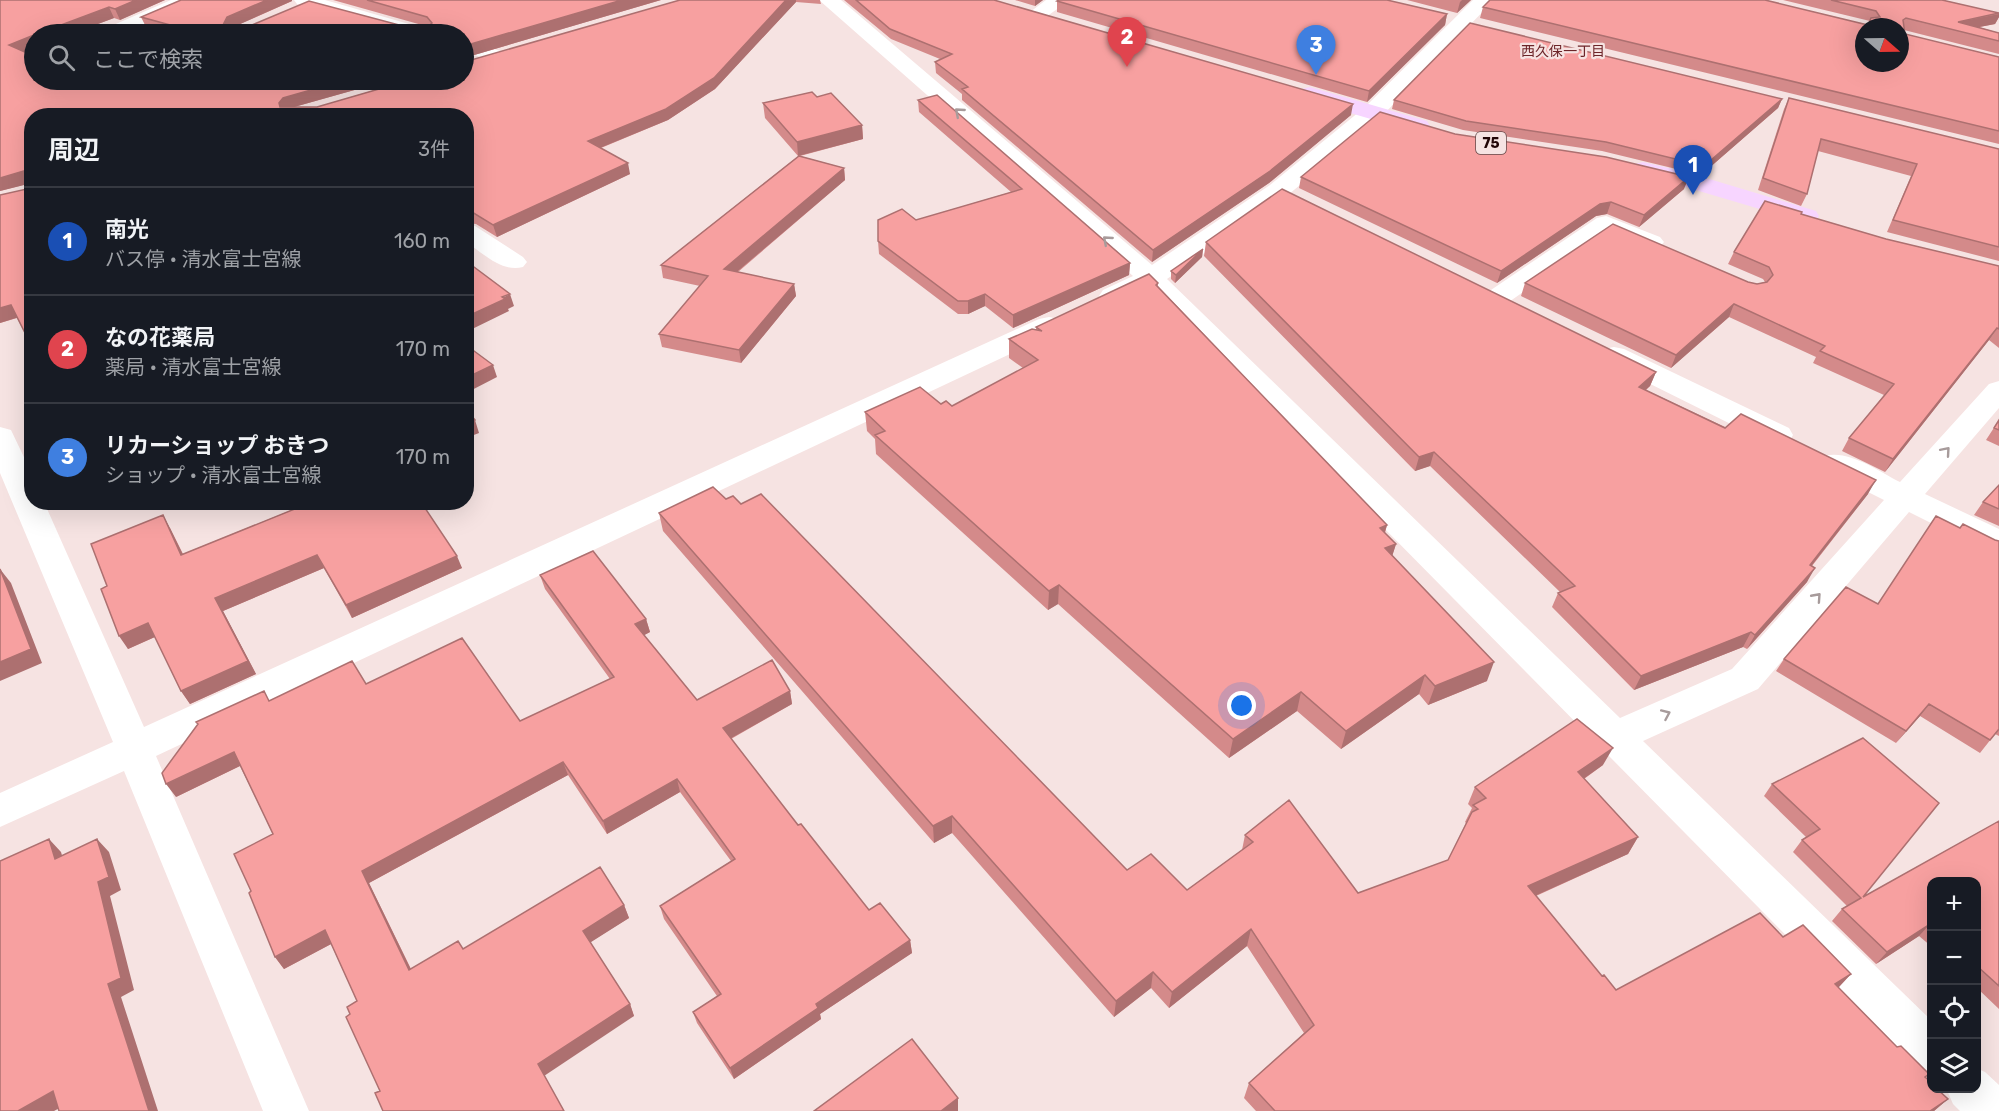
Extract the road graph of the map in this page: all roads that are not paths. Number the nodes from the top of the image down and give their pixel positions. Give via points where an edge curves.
1 (188, 0) edge
2 (829, 0) edge
3 (1484, 0) edge
4 (302, 5) edge
5 (1059, 11) edge
6 (1026, 12) edge
7 (1440, 16) edge
8 (1462, 21) junction
9 (132, 24) edge
10 (381, 24) edge
11 (1485, 27) edge
12 (474, 49) edge
13 (520, 49) edge
14 (497, 56) junction
15 (474, 63) edge
16 (1294, 89) edge
17 (1373, 112) junction
18 (1439, 131) edge
19 (1624, 165) edge
20 (1828, 223) edge
21 (474, 236) edge
22 (1669, 250) edge
23 (514, 262) dead end
24 (1151, 278) junction
25 (1530, 313) edge
26 (1594, 345) edge
27 (1999, 390) edge
28 (0, 437) edge
29 (24, 493) edge
30 (1906, 498) junction
31 (31, 510) edge
32 (1999, 543) edge
33 (1613, 738) junction
34 (134, 748) junction
35 (0, 811) edge
36 (1927, 1047) edge
37 (1973, 1093) edge
38 (286, 1111) edge
39 (1992, 1111) edge

1 - 9 street
24 -> 2 street
3 - 8 street
4 - 10 street
5 - 6 main road
7 - 8 street
8 - 11 street
8 - 17 street
12 - 14 street
13 - 14 street
14 - 15 street
16 - 17 main road
17 - 18 main road
17 - 24 street via 1289,195
19 - 20 main road via 1678,177
21 - 23 street
22 - 25 street via 1606,223 1487,292
24 - 33 street
24 - 34 street
26 - 30 street
30 -> 27 street
28 - 29 street
30 - 32 street
33 -> 30 street via 1746,679
31 - 34 street
33 - 36 street
34 - 35 street
34 - 38 street
37 - 39 street

